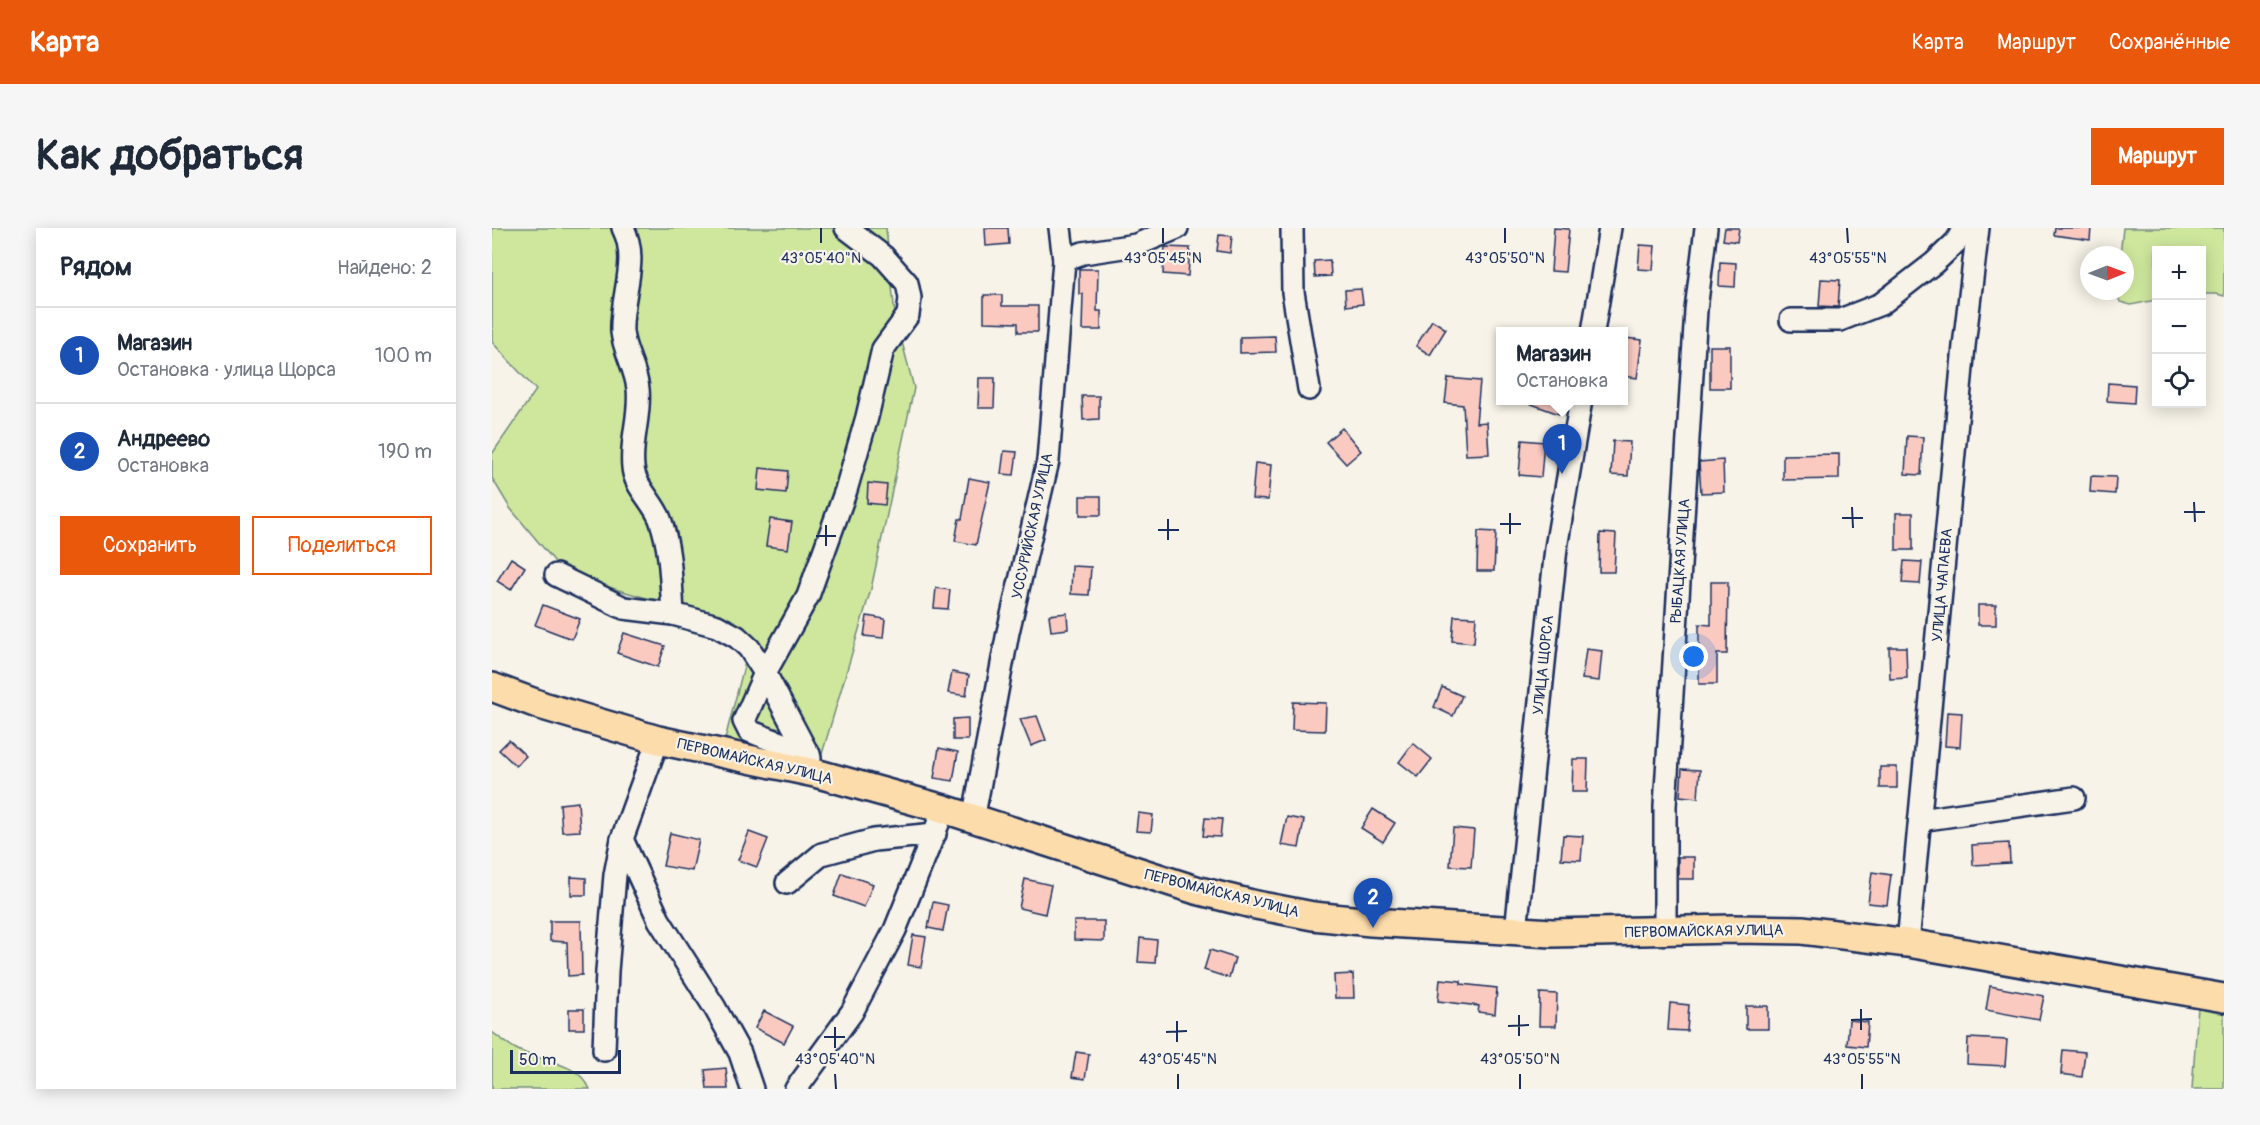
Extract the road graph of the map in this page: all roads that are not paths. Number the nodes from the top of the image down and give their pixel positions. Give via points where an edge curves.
1 (623, 228) edge
2 (846, 228) edge
3 (1060, 228) edge
4 (1177, 228) edge
5 (1292, 228) edge
6 (1610, 228) edge
7 (1706, 228) edge
8 (1965, 228) edge
9 (1978, 228) edge
10 (1064, 260) junction
11 (1791, 320) dead end
12 (1594, 327) edge
13 (1309, 389) dead end
14 (1580, 405) edge
15 (556, 574) dead end
16 (673, 614) junction
17 (765, 673) junction
18 (492, 687) edge
19 (658, 740) junction
20 (812, 764) junction
21 (2074, 798) dead end
22 (973, 820) junction
23 (1920, 820) junction
24 (939, 822) junction
25 (622, 839) junction
26 (787, 883) dead end
27 (1516, 931) junction
28 (1665, 931) junction
29 (1908, 943) junction
30 (2224, 998) edge
31 (604, 1050) dead end
32 (752, 1089) edge
33 (796, 1089) edge

1 - 16 street via 630,264 622,333 638,388 633,467 636,480 660,519 667,544
2 - 17 street via 883,256 907,283 908,315 883,350 846,490 808,596
3 - 10 street, УССУРИЙСКАЯ УЛИЦА
4 - 10 street via 1136,245
5 - 13 street via 1293,292
6 - 12 street
7 - 28 street, РЫБАЦКАЯ УЛИЦА via 1696,310 1665,806
8 - 11 street via 1934,263 1881,304 1840,320
9 - 23 street, УЛИЦА ЧАПАЕВА
10 - 22 street, УССУРИЙСКАЯ УЛИЦА via 1048,461 1008,632
14 - 27 street, УЛИЦА ЩОРСА via 1556,548
15 - 16 street via 624,608
16 - 17 street via 717,626 737,637
17 - 20 street
17 - 20 street via 744,721 749,731
18 - 19 main road, ПЕРВОМАЙСКАЯ УЛИЦА
19 - 20 main road, ПЕРВОМАЙСКАЯ УЛИЦА
19 - 25 street
20 - 24 main road, ПЕРВОМАЙСКАЯ УЛИЦА
21 - 23 street
22 - 24 main road, ПЕРВОМАЙСКАЯ УЛИЦА
22 - 27 main road, ПЕРВОМАЙСКАЯ УЛИЦА via 1256,905 1348,920
23 - 29 street, УЛИЦА ЧАПАЕВА
24 - 26 street via 822,854
24 - 33 street via 895,930 852,1012
25 - 31 street via 615,875
25 - 32 street via 659,921 740,1053
27 - 28 main road, ПЕРВОМАЙСКАЯ УЛИЦА
28 - 29 main road, ПЕРВОМАЙСКАЯ УЛИЦА via 1802,930
29 - 30 main road, ПЕРВОМАЙСКАЯ УЛИЦА

